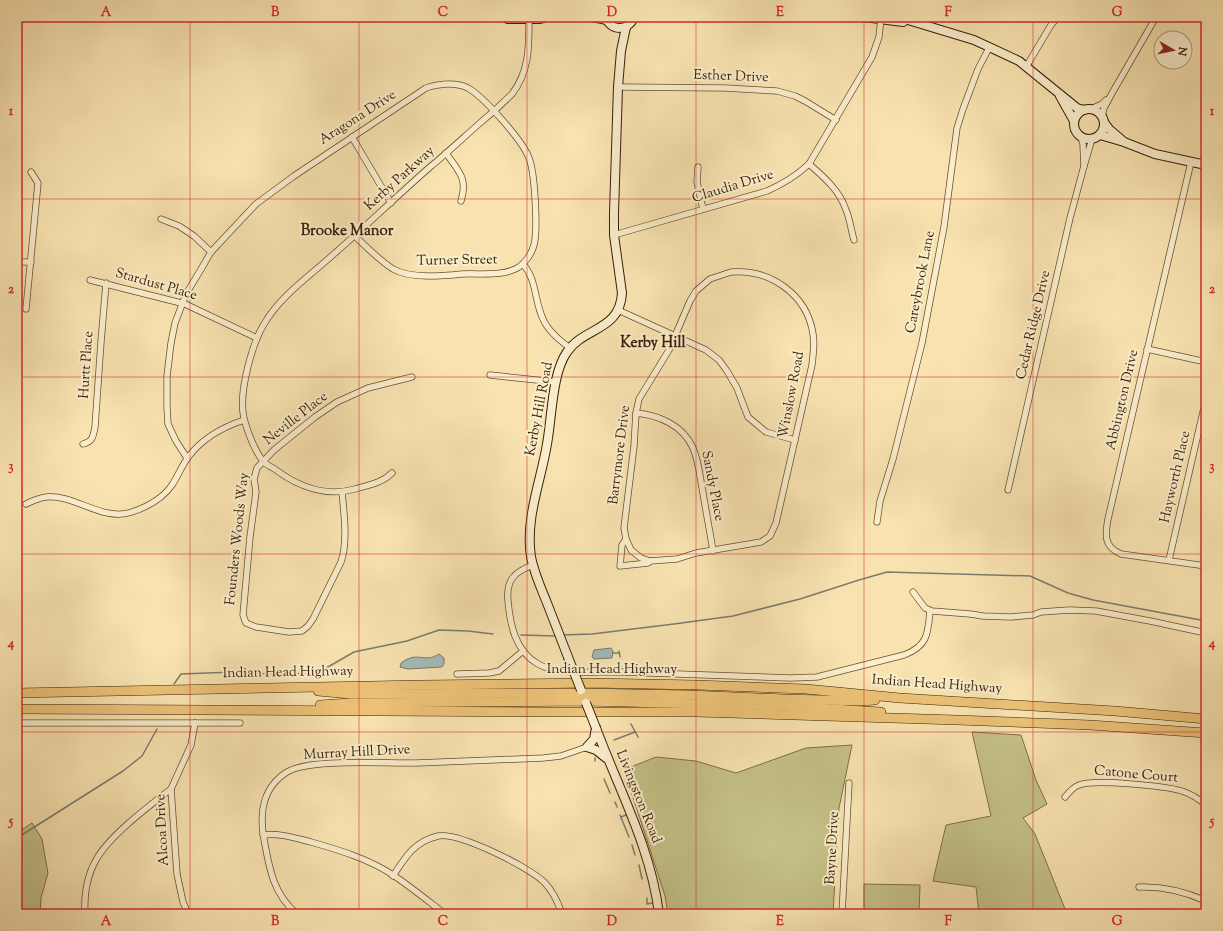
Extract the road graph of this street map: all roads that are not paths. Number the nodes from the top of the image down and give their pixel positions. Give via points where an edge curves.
1 (505, 17) edge
2 (548, 17) edge
3 (592, 17) edge
4 (642, 17) edge
5 (864, 17) edge
6 (898, 17) edge
7 (1058, 17) edge
8 (1156, 17) edge
9 (529, 18) edge
10 (606, 18) edge
11 (634, 18) edge
12 (881, 18) edge
13 (916, 24) junction
14 (614, 27) junction
15 (626, 27) junction
16 (989, 48) junction
17 (620, 51) junction
18 (1026, 67) junction
19 (618, 87) junction
20 (1059, 93) junction
21 (1111, 95) junction
22 (1087, 110) junction
23 (494, 111) junction
24 (836, 120) junction
25 (1103, 120) junction
26 (1074, 121) junction
27 (352, 137) junction
28 (1081, 137) junction
29 (1096, 137) junction
30 (1124, 142) junction
31 (446, 153) junction
32 (1191, 162) junction
33 (809, 164) junction
34 (1206, 165) edge
35 (1084, 166) junction
36 (698, 167) dead end
37 (31, 172) dead end
38 (461, 201) dead end
39 (391, 203) junction
40 (703, 209) junction
41 (161, 219) dead end
42 (354, 235) junction
43 (614, 235) junction
44 (854, 240) dead end
45 (212, 252) junction
46 (17, 262) edge
47 (31, 262) junction
48 (523, 264) junction
49 (90, 280) dead end
50 (106, 283) junction
51 (182, 302) junction
52 (26, 309) dead end
53 (618, 310) junction
54 (675, 335) junction
55 (258, 338) junction
56 (570, 348) junction
57 (1147, 349) junction
58 (1206, 362) edge
59 (490, 375) dead end
60 (412, 377) dead end
61 (556, 382) junction
62 (1206, 400) edge
63 (636, 413) junction
64 (244, 420) junction
65 (795, 440) junction
66 (83, 444) dead end
67 (188, 458) junction
68 (263, 461) junction
69 (392, 473) dead end
70 (1008, 490) dead end
71 (342, 492) junction
72 (26, 504) dead end
73 (877, 522) dead end
74 (626, 539) junction
75 (713, 551) junction
76 (1169, 560) junction
77 (650, 561) junction
78 (533, 565) junction
79 (620, 566) joint
80 (1206, 566) edge
81 (913, 592) dead end
82 (930, 610) junction
83 (1206, 634) edge
84 (523, 651) junction
85 (457, 674) dead end
86 (288, 687) junction
87 (17, 693) edge
88 (584, 697) junction
89 (900, 698) junction
90 (17, 709) edge
91 (218, 709) junction
92 (1206, 719) edge
93 (957, 720) junction
94 (17, 723) edge
95 (195, 723) junction
96 (240, 723) dead end
97 (596, 728) junction
98 (1206, 734) edge
99 (587, 747) junction
100 (609, 760) junction
101 (849, 783) dead end
102 (171, 789) junction
103 (1065, 797) dead end
104 (1206, 805) edge
105 (263, 835) junction
106 (393, 876) junction
107 (1139, 887) dead end
108 (1206, 901) edge
109 (85, 914) edge
110 (188, 914) edge
111 (297, 914) edge
112 (445, 914) edge
113 (562, 914) edge
114 (659, 914) edge
115 (842, 914) edge

1 - 9 main road
2 - 9 main road
3 - 10 main road
4 - 11 main road
5 - 12 main road
6 - 13 main road
7 - 18 street
8 - 21 street
9 - 23 street, Kerby Parkway via 528,58 525,69 516,88
10 - 14 main road
11 - 15 main road
12 - 13 main road
12 - 24 street, Claudia Drive via 875,51
13 - 16 main road via 974,40
14 - 15 main road
14 - 17 main road
15 - 17 main road
16 - 18 main road via 1019,61
16 - 73 street, Careybrook Lane via 978,69 957,128 941,242 922,343 880,501
17 - 19 main road
18 - 20 main road
19 - 24 street, Esther Drive via 777,91 800,98
19 - 43 main road
20 - 22 main road via 1077,108
20 - 26 main road
21 - 22 street via 1102,104
21 - 25 street via 1104,108
22 - 25 main road via 1096,111
22 - 26 main road via 1078,114
23 - 27 street, Aragona Drive via 467,88 438,85 426,88
23 - 31 street, Kerby Parkway
23 - 48 street, Aragona Drive via 524,147 530,159 535,239 533,250
24 - 33 street, Claudia Drive
25 - 29 main road via 1104,127
25 - 30 main road
26 - 28 main road via 1076,133
27 - 39 street
27 - 45 street, Aragona Drive via 256,204
28 - 29 main road via 1088,140
28 - 35 street, Cedar Ridge Drive
29 - 30 main road
29 - 35 street, Cedar Ridge Drive
30 - 32 main road via 1155,154
31 - 38 street via 463,179 464,193
31 - 39 street, Kerby Parkway
32 - 34 main road
32 - 57 street, Abbington Drive
33 - 40 street, Claudia Drive via 790,180 775,188
33 - 44 street via 826,179 841,198 847,210
35 - 70 street, Cedar Ridge Drive
36 - 40 street via 697,182
37 - 47 street via 38,183
39 - 42 street, Kerby Parkway
40 - 43 street, Claudia Drive
41 - 45 street via 180,226
42 - 48 street, Turner Street via 382,261 398,271 409,274 426,276 499,272
42 - 55 street, Kerby Parkway via 284,298 272,312
43 - 53 main road via 622,293
45 - 51 street, Aragona Drive
46 - 47 street
47 - 52 street
48 - 56 street via 528,269 534,285 545,324
49 - 50 street, Stardust Place
50 - 51 street, Stardust Place
50 - 66 street, Hurtt Place via 95,427 92,438
51 - 55 street, Stardust Place
51 - 67 street, Aragona Drive via 171,343 167,408 170,429
53 - 54 street
53 - 56 main road, Kerby Hill Road via 609,321
54 - 63 street, Barrymore Drive via 665,357 640,396
54 - 65 street via 706,350 719,360 737,388 748,417 754,423 770,433
54 - 65 street, Winslow Road via 693,296 699,287 712,278 731,272 745,272 766,276 785,287 806,311 814,341 812,365
55 - 64 street, Kerby Parkway via 244,392
56 - 61 main road, Kerby Hill Road via 561,364
57 - 58 street
57 - 76 street, Abbington Drive via 1106,535 1111,547 1121,554
59 - 61 street
60 - 68 street, Neville Place via 368,388 337,402
61 - 78 main road, Kerby Hill Road via 547,444 530,528
62 - 76 street, Hayworth Place
63 - 74 street, Barrymore Drive via 625,515
63 - 75 street, Sandy Place via 662,419 677,428 691,444 698,463
64 - 67 street via 215,433
64 - 68 street, Kerby Parkway
65 - 75 street, Winslow Road via 776,523 770,536 758,543
67 - 72 street via 171,486 163,494 147,506 132,512 103,512 57,497 41,498
68 - 71 street, Kerby Parkway via 300,485
68 - 71 street, Founders Woods Way via 256,470 254,479 256,492 243,617 251,626 293,633 302,631 311,623 343,554 345,533
69 - 71 street, Kerby Parkway via 378,482
74 - 77 street, Barrymore Drive via 634,552
74 - 79 street, Barrymore Drive via 622,545
75 - 77 street, Winslow Road via 677,559
76 - 80 street, Abbington Drive
77 - 79 street, Winslow Road
78 - 84 street via 513,576 507,593 514,633
78 - 88 main road, Kerby Hill Road, bridge
81 - 82 street via 925,608
82 - 83 street via 1011,617 1069,610 1096,611
82 - 84 street via 928,633 922,645 916,650 817,677 564,672 538,664
84 - 85 street via 500,672
86 - 87 highway, Indian Head Highway
86 - 88 highway via 350,694
86 - 89 highway, Indian Head Highway via 591,683 806,689
88 - 89 highway via 690,695 854,701
88 - 91 highway
88 - 93 highway via 860,710
88 - 97 main road, Livingston Road, bridge
89 - 92 highway, Indian Head Highway
90 - 91 highway
91 - 93 highway via 696,712
93 - 98 highway via 1090,725
94 - 95 street
95 - 96 street
95 - 102 street, Alcoa Drive via 191,746
97 - 99 main road via 594,739
97 - 100 main road, Livingston Road
99 - 100 main road
99 - 105 street, Murray Hill Drive via 560,756 543,758 345,763 300,767 282,776 267,794 262,812
100 - 114 main road, Livingston Road via 643,844
101 - 115 street, Bayne Drive
102 - 109 street via 130,823 98,856 86,892
102 - 110 street, Alcoa Drive via 177,874
103 - 104 street, Catone Court via 1080,784 1105,782 1171,788 1188,793
105 - 106 street via 290,836 331,848
105 - 111 street, Murray Hill Drive via 268,867 275,886 283,900
106 - 112 street
106 - 113 street via 409,852 422,842 442,836 455,838 528,870 547,886 557,900
107 - 108 street via 1177,890

